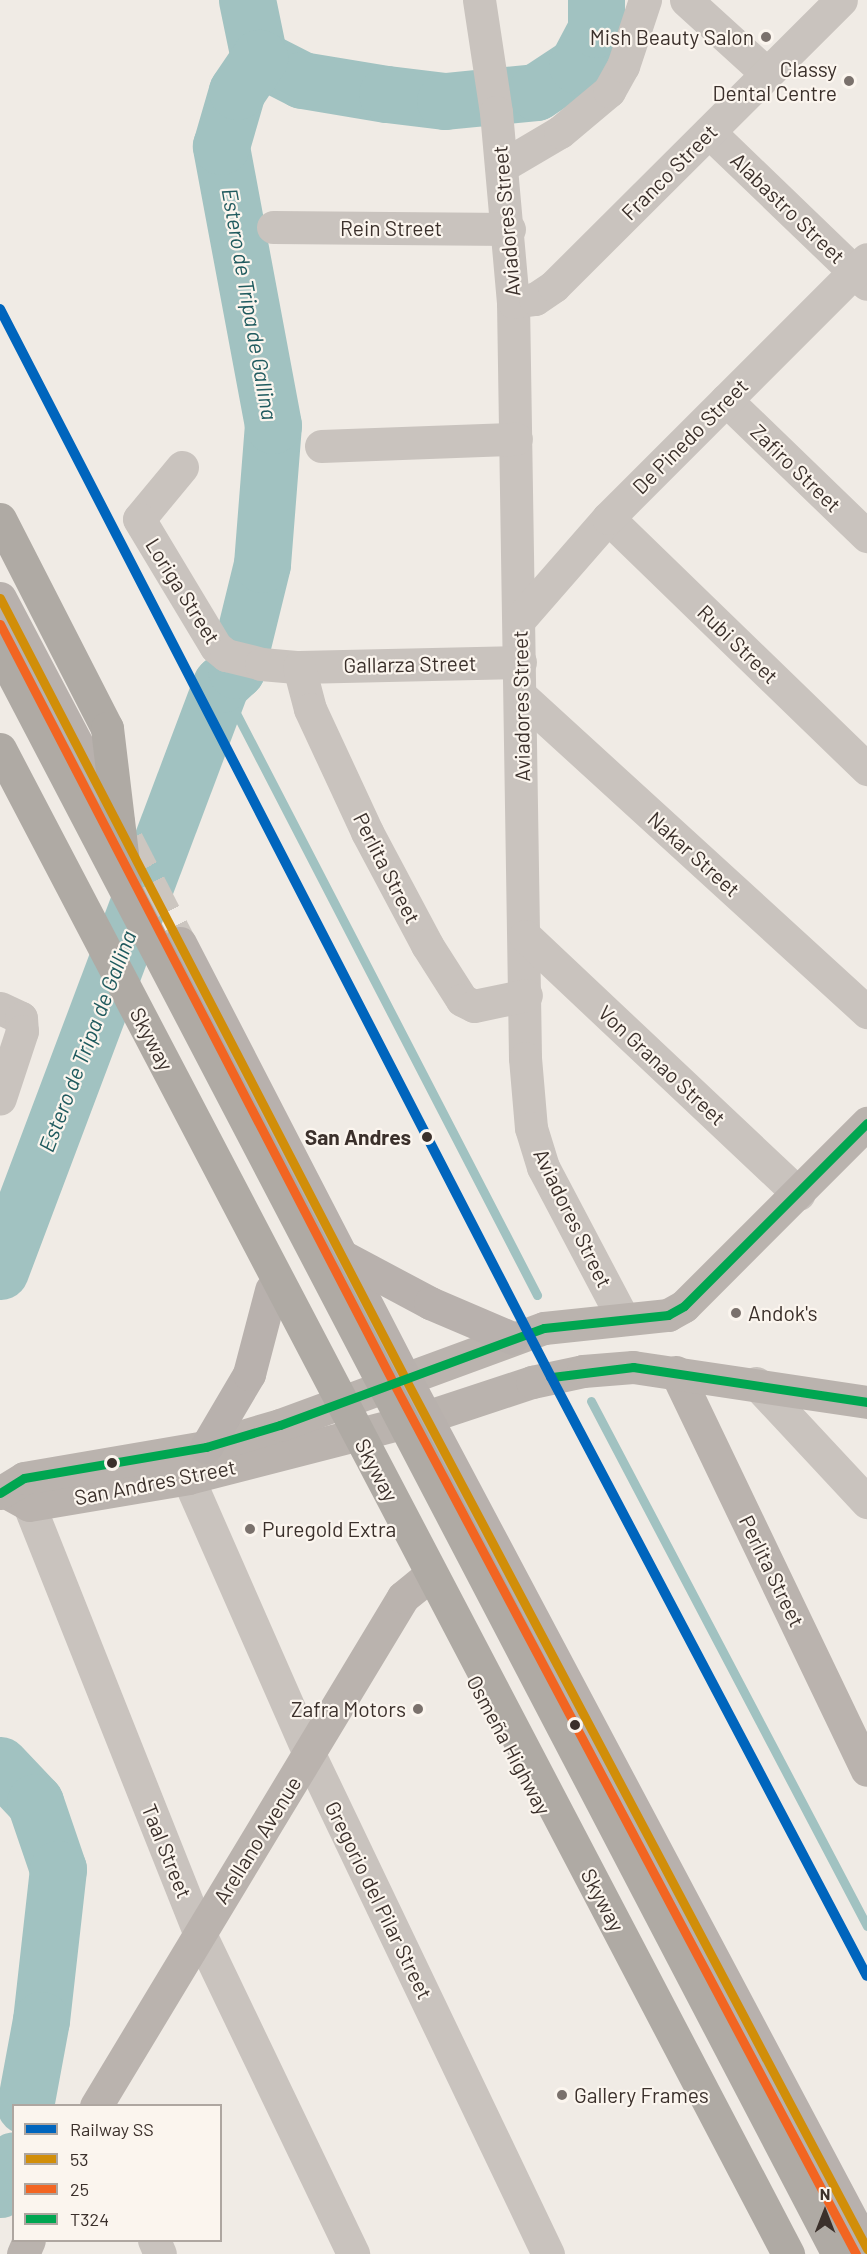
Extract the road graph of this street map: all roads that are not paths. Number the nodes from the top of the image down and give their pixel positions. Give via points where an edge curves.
1 (479, 0) edge
2 (645, 0) edge
3 (686, 0) edge
4 (841, 0) edge
5 (765, 72) junction
6 (709, 132) junction
7 (502, 166) junction
8 (273, 227) dead end
9 (509, 229) junction
10 (863, 272) edge
11 (513, 302) junction
12 (726, 400) junction
13 (516, 439) junction
14 (321, 446) dead end
15 (182, 467) dead end
16 (608, 518) junction
17 (0, 519) edge
18 (867, 536) edge
19 (0, 598) edge
20 (519, 620) junction
21 (0, 650) edge
22 (520, 662) junction
23 (299, 667) junction
24 (521, 696) junction
25 (0, 749) edge
26 (0, 769) edge
27 (867, 769) edge
28 (127, 840) tunnel mouth
29 (127, 899) junction
30 (525, 936) junction
31 (180, 943) tunnel mouth
32 (93, 949) dead end
33 (526, 995) junction
34 (0, 1008) edge
35 (867, 1012) edge
36 (141, 1045) dead end
37 (0, 1098) edge
38 (867, 1123) edge
39 (799, 1194) junction
40 (344, 1257) junction
41 (272, 1290) junction
42 (622, 1317) junction
43 (512, 1338) junction
44 (676, 1372) junction
45 (406, 1380) junction
46 (756, 1383) junction
47 (867, 1402) edge
48 (331, 1406) junction
49 (426, 1417) junction
50 (349, 1438) junction
51 (206, 1447) junction
52 (188, 1478) junction
53 (12, 1497) edge
54 (867, 1502) edge
55 (423, 1581) junction
56 (310, 1756) junction
57 (867, 1770) edge
58 (199, 1932) junction
59 (97, 2104) edge
60 (867, 2249) edge
61 (352, 2254) edge
62 (548, 2254) edge
63 (776, 2254) edge
64 (788, 2254) edge
65 (838, 2254) edge

1 - 7 street, Aviadores Street
2 - 7 street via 623,66 609,91 560,132
3 - 5 street
4 - 5 street, Franco Street
5 - 6 street, Franco Street
6 - 10 street, Alabastro Street
6 - 11 street, Franco Street via 554,286 535,299
7 - 9 street, Aviadores Street
8 - 9 street, Rein Street
9 - 11 street, Aviadores Street
10 - 12 street, De Pinedo Street
11 - 13 street, Aviadores Street
12 - 16 street, De Pinedo Street
12 - 18 street, Zafiro Street
13 - 14 street
13 - 20 street, Aviadores Street
15 - 23 street, Loriga Street via 139,519 216,647 242,659
16 - 20 street, De Pinedo Street
16 - 27 street, Rubi Street
17 - 29 highway, bridge via 107,728
19 - 28 main road
20 - 22 street, Aviadores Street
21 - 29 highway, Skyway, bridge
22 - 23 street, Gallarza Street
22 - 24 street, Aviadores Street
23 - 33 street, Perlita Street via 310,709 368,832 427,945 462,1000 474,1006
24 - 30 street, Aviadores Street
24 - 35 street, Nakar Street
25 - 64 highway, Skyway, bridge
26 - 32 main road
29 - 65 highway, Skyway, bridge
30 - 33 street, Aviadores Street
30 - 39 street, Von Granao Street
31 - 40 main road
33 - 42 street, Aviadores Street via 525,1058 531,1128 543,1167
34 - 37 street via 21,1018 22,1032
36 - 41 main road, Osmeña Highway
38 - 39 street, San Andres Street
39 - 42 street, San Andres Street via 684,1306 668,1315
40 - 43 main road via 430,1303
40 - 45 main road
41 - 48 main road, Osmeña Highway
41 - 51 main road via 249,1374
42 - 43 street, San Andres Street via 544,1328
43 - 45 street, San Andres Street
44 - 46 street, San Andres Street
44 - 49 street, San Andres Street via 633,1367 583,1371 531,1382
44 - 57 street, Perlita Street
45 - 48 street, San Andres Street
45 - 49 main road
46 - 47 street, San Andres Street
46 - 54 street
48 - 50 main road, Osmeña Highway
48 - 51 street, San Andres Street
49 - 50 street, San Andres Street
49 - 60 main road
50 - 52 street, San Andres Street
50 - 55 main road, Osmeña Highway
51 - 53 street, San Andres Street via 24,1478
52 - 53 street, San Andres Street
52 - 56 street, Gregorio del Pilar Street
53 - 58 street, Taal Street
55 - 56 street, Arellano Avenue via 403,1597
55 - 63 main road, Osmeña Highway
56 - 58 street, Arellano Avenue
56 - 62 street, Gregorio del Pilar Street
58 - 59 street, Arellano Avenue
58 - 61 street, Taal Street

